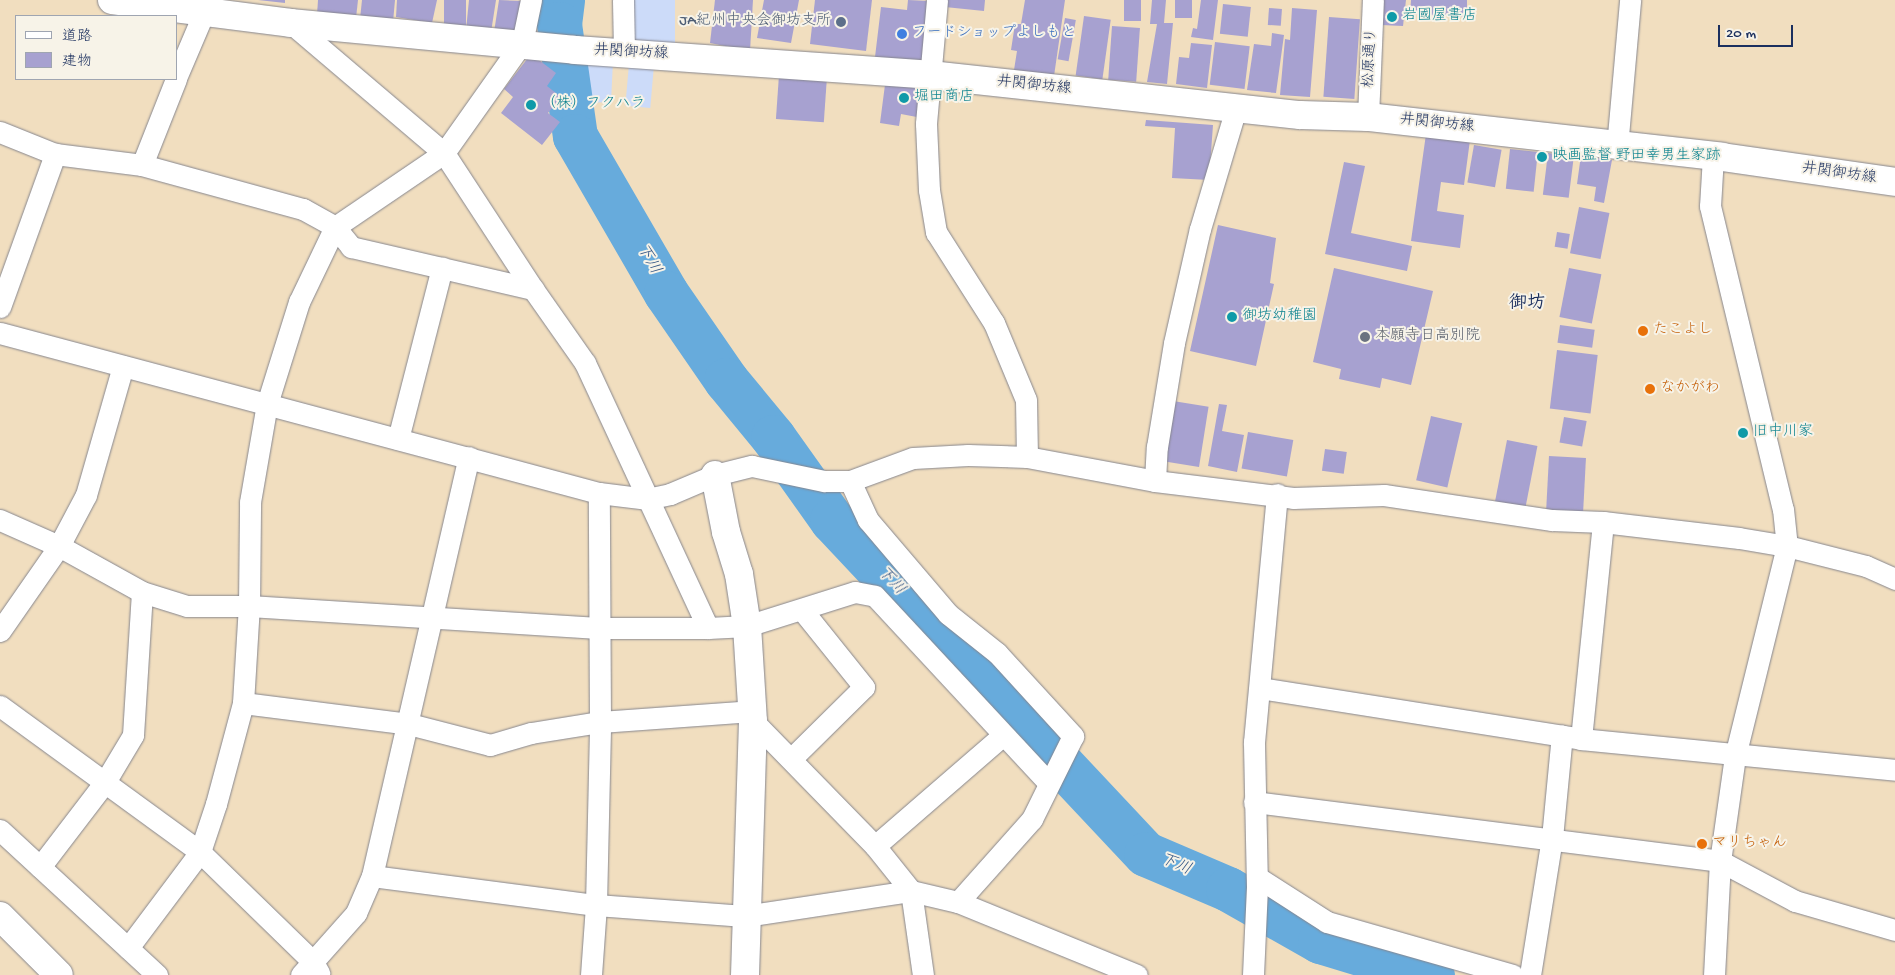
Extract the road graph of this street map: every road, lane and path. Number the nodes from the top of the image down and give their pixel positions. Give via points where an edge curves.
1 (112, 0) edge
2 (531, 0) edge
3 (623, 0) edge
4 (937, 0) edge
5 (1374, 0) edge
6 (1630, 0) edge
7 (206, 5) edge
8 (291, 23) junction
9 (535, 45) junction
10 (624, 52) junction
11 (178, 73) edge
12 (930, 75) junction
13 (175, 80) edge
14 (1236, 108) junction
15 (1368, 117) junction
16 (0, 132) edge
17 (1617, 147) junction
18 (444, 152) junction
19 (55, 154) junction
20 (1713, 156) junction
21 (142, 165) junction
22 (1895, 182) edge
23 (335, 227) junction
24 (442, 268) junction
25 (533, 290) junction
26 (0, 307) edge
27 (0, 333) edge
28 (123, 366) junction
29 (267, 404) junction
30 (398, 438) junction
31 (469, 457) junction
32 (1026, 457) junction
33 (715, 475) junction
34 (1155, 481) junction
35 (850, 482) junction
36 (599, 493) junction
37 (1277, 494) junction
38 (648, 499) junction
39 (0, 520) edge
40 (1603, 522) junction
41 (60, 546) junction
42 (1787, 546) junction
43 (1895, 579) edge
44 (142, 592) junction
45 (249, 606) junction
46 (803, 611) junction
47 (432, 617) junction
48 (748, 626) junction
49 (598, 628) junction
50 (708, 628) junction
51 (0, 631) edge
52 (1260, 688) junction
53 (243, 703) junction
54 (0, 706) edge
55 (753, 716) junction
56 (600, 722) junction
57 (409, 724) junction
58 (1003, 735) junction
59 (1571, 737) junction
60 (1735, 756) junction
61 (792, 758) junction
62 (1895, 770) edge
63 (1051, 780) junction
64 (105, 782) junction
65 (1254, 802) junction
66 (0, 830) edge
67 (1552, 838) junction
68 (876, 846) junction
69 (200, 852) junction
70 (1720, 862) junction
71 (40, 868) junction
72 (372, 876) junction
73 (1257, 882) junction
74 (912, 891) junction
75 (958, 902) junction
76 (596, 905) junction
77 (0, 916) edge
78 (745, 916) junction
79 (1895, 930) edge
80 (128, 948) junction
81 (312, 971) edge
82 (59, 975) edge
83 (157, 975) edge
84 (591, 975) edge
85 (745, 975) edge
86 (923, 975) edge
87 (1137, 975) edge
88 (1253, 975) edge
89 (1513, 975) edge
90 (1530, 975) edge
91 (1714, 975) edge

1 - 7 main road, 井関御坊線
2 - 9 street
3 - 10 street
4 - 12 street
5 - 15 street, 松原通り
6 - 17 street
7 - 8 main road, 井関御坊線
7 - 11 street
8 - 9 main road, 井関御坊線
8 - 18 street
9 - 10 main road, 井関御坊線
9 - 18 street
10 - 12 main road, 井関御坊線
12 - 14 main road, 井関御坊線
12 - 32 street via 926,124 929,190 936,232 994,323 1026,400
13 - 21 street
14 - 15 main road, 井関御坊線
14 - 34 street via 1200,229 1174,343 1157,447
15 - 17 main road, 井関御坊線
16 - 19 street
17 - 20 main road, 井関御坊線
18 - 23 street
18 - 25 street
19 - 21 street
19 - 26 street
20 - 22 main road, 井関御坊線
20 - 42 street via 1710,206 1783,509
21 - 23 street via 304,209
23 - 24 street via 351,246
23 - 29 street via 299,302
24 - 25 street
24 - 30 street
25 - 38 street via 585,362
27 - 28 street
28 - 29 street
28 - 41 street via 86,495
29 - 30 street
29 - 45 street via 250,502
30 - 31 street
31 - 36 street
31 - 47 street
32 - 34 street
32 - 35 street via 968,455 913,458
33 - 35 street via 752,466 824,481
33 - 38 street via 670,494
33 - 48 main road
34 - 37 street
35 - 63 street via 868,520 948,614 997,653 1073,736
36 - 38 street
36 - 49 street
37 - 40 street via 1293,498 1384,495 1552,520
37 - 52 street
38 - 50 street
39 - 41 street
40 - 42 street
40 - 59 street
41 - 44 street
41 - 51 street
42 - 43 street via 1866,566
42 - 60 street
44 - 45 street via 187,606
44 - 64 street via 133,735
45 - 47 street
45 - 53 street
46 - 48 street
46 - 58 street via 855,592 875,596
46 - 61 street via 864,687
47 - 49 street
47 - 57 street
48 - 50 street
48 - 55 main road
49 - 50 street
49 - 56 street
52 - 59 street
52 - 65 street via 1254,742
53 - 57 street
53 - 69 street
54 - 64 street
55 - 56 street
55 - 61 street
55 - 78 main road
56 - 57 street via 531,733 490,745
56 - 76 street
57 - 72 street
58 - 63 street
58 - 68 street
59 - 60 street
59 - 67 street
60 - 62 street
60 - 70 street
61 - 68 street
63 - 75 street via 1032,819
64 - 69 street
64 - 71 street
65 - 67 street
65 - 73 street
66 - 71 street
67 - 70 street
67 - 90 street
68 - 74 street
69 - 80 street
69 - 81 street
70 - 79 street via 1795,901
70 - 91 street
71 - 80 street
72 - 76 street
72 - 81 street via 356,914
73 - 88 street
73 - 89 street via 1327,922
74 - 75 street
74 - 78 street
74 - 86 street
75 - 87 street
76 - 78 street
76 - 84 street
77 - 82 main road
78 - 85 main road
80 - 83 street

